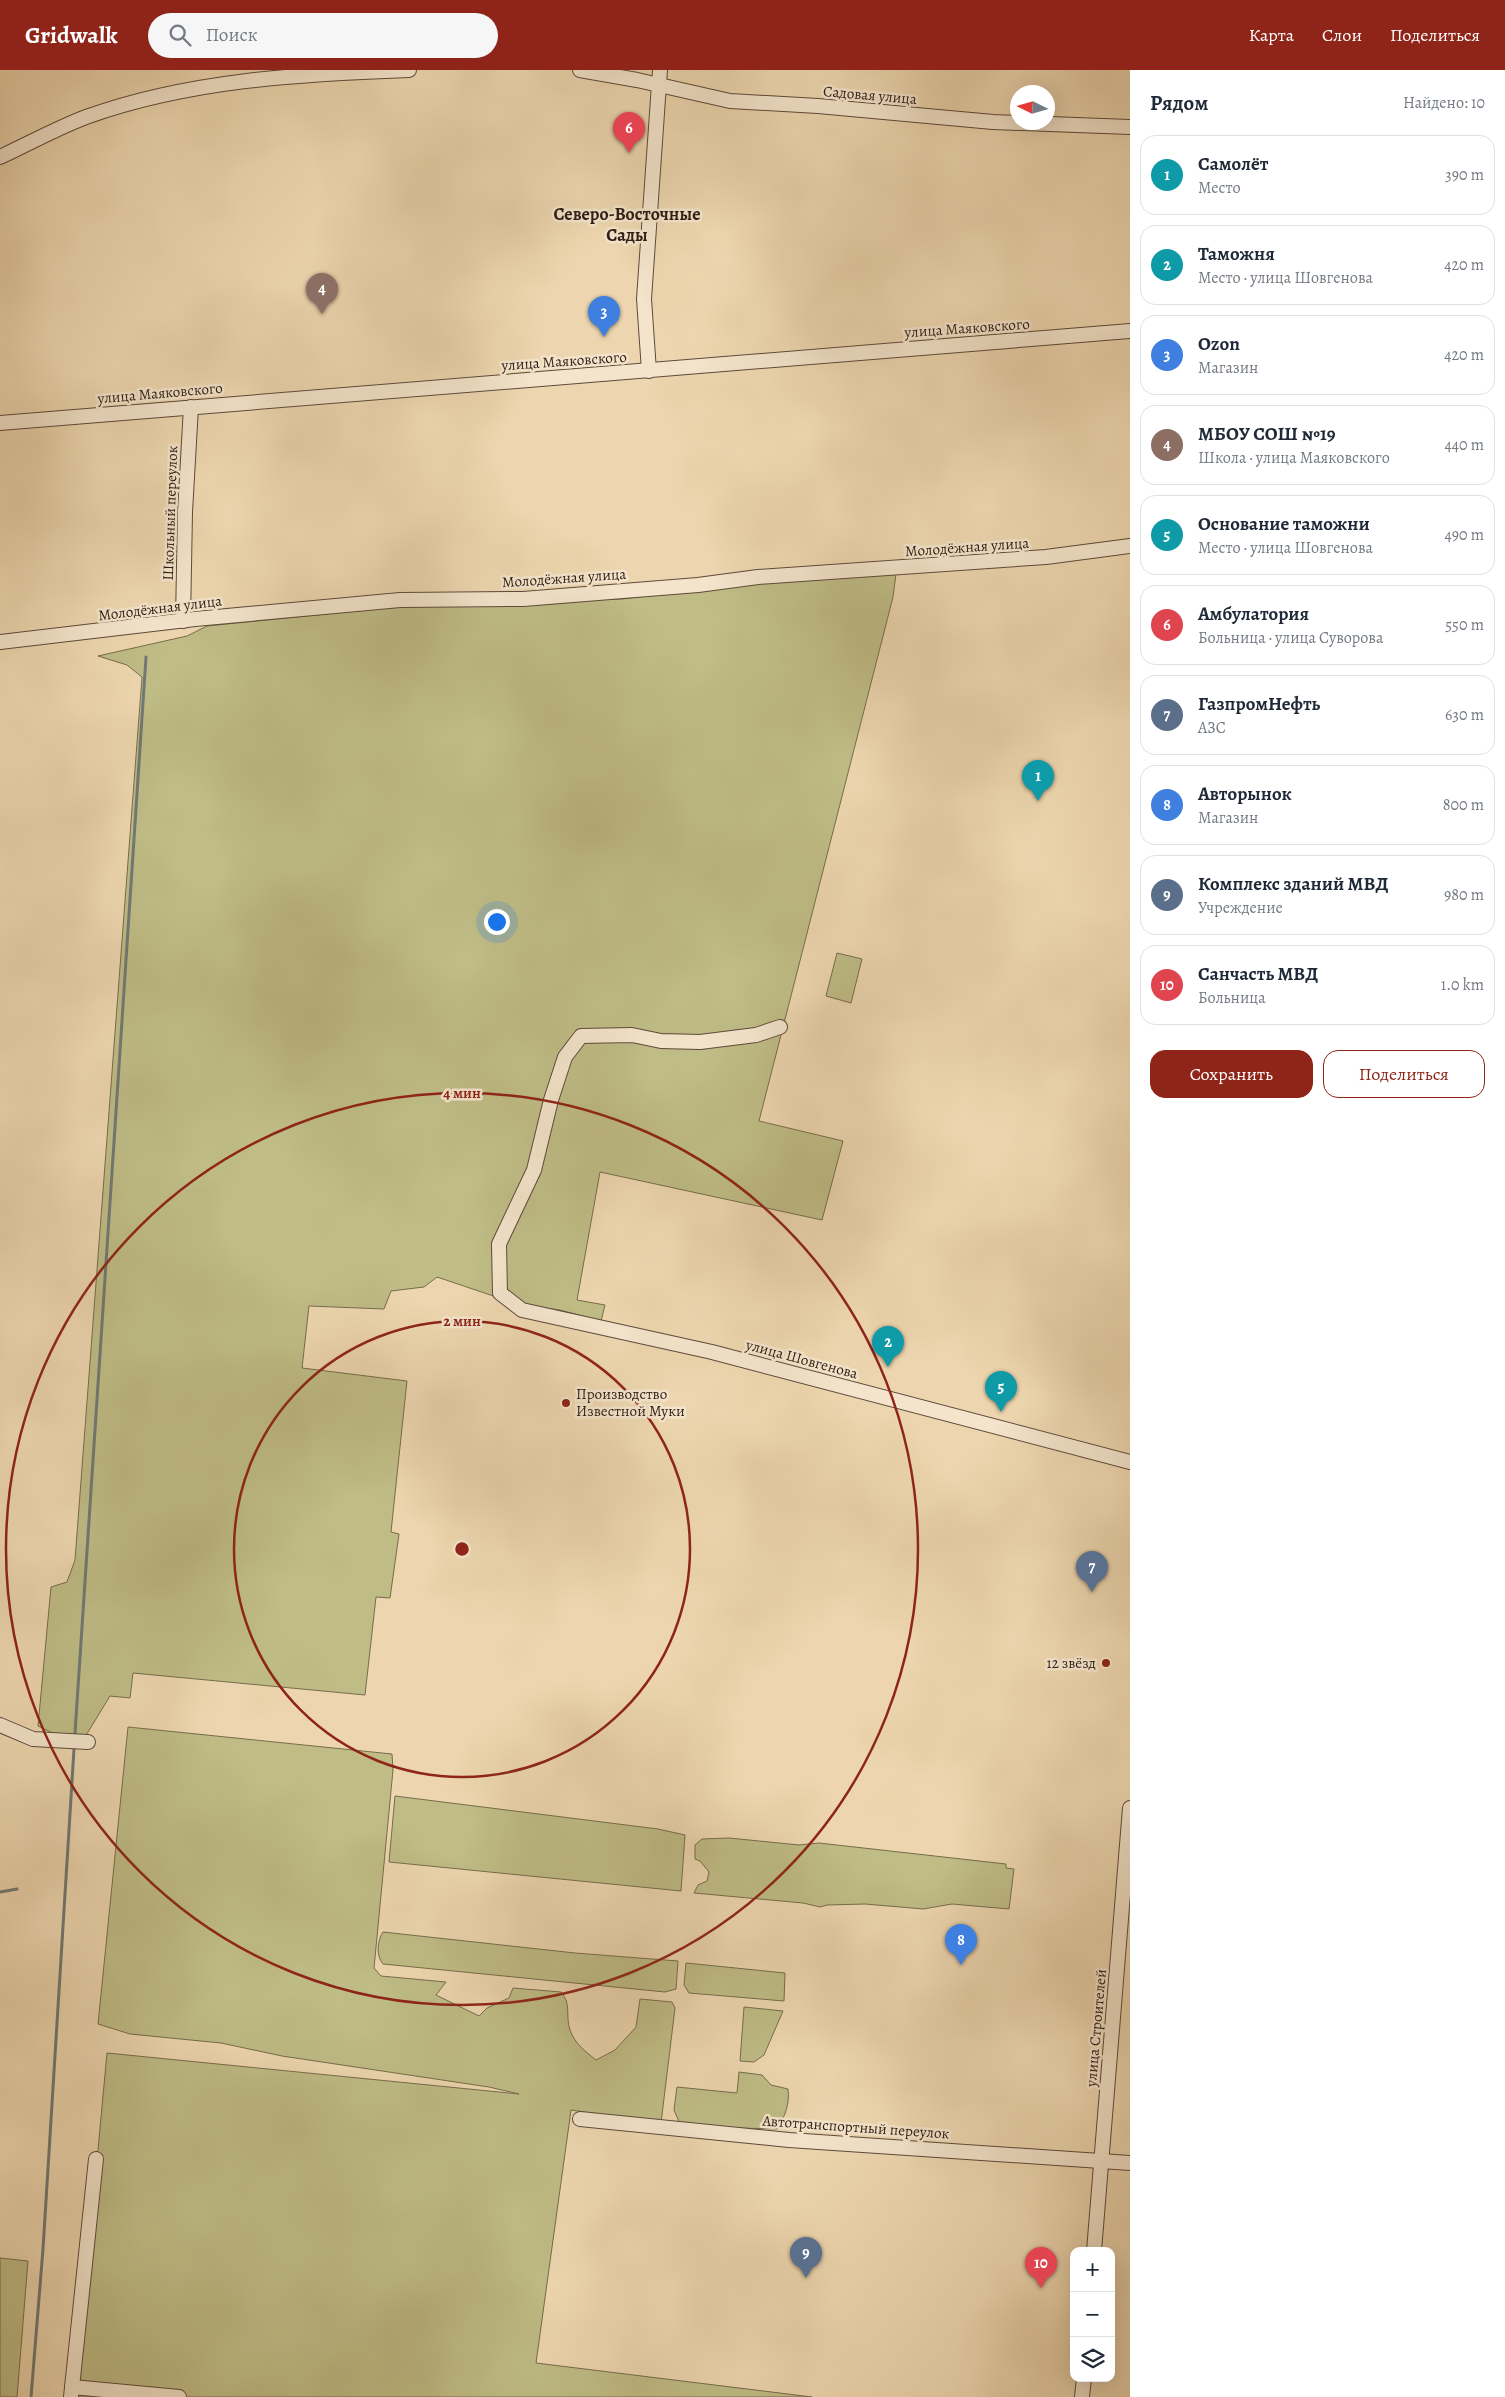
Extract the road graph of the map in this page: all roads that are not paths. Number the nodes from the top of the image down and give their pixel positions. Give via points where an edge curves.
1 (409, 70) edge
2 (580, 70) edge
3 (660, 70) edge
4 (659, 86) junction
5 (1130, 127) edge
6 (0, 157) edge
7 (1130, 331) edge
8 (649, 371) junction
9 (191, 407) junction
10 (0, 423) edge
11 (1130, 546) edge
12 (183, 621) junction
13 (0, 642) edge
14 (780, 1027) dead end
15 (1130, 1462) edge
16 (0, 1725) edge
17 (88, 1742) dead end
18 (1130, 1808) edge
19 (580, 2119) dead end
20 (96, 2160) dead end
21 (1101, 2160) junction
22 (1130, 2163) edge
23 (1094, 2247) edge
24 (1084, 2382) edge
25 (71, 2392) edge
26 (179, 2397) edge
27 (1082, 2397) edge

1 - 6 street via 280,77 210,86 136,101 85,118
2 - 4 street, Садовая улица
3 - 4 street
4 - 5 street, Садовая улица via 730,100 993,122
4 - 8 street via 644,299
7 - 8 street, улица Маяковского
8 - 9 street, улица Маяковского
9 - 10 street, улица Маяковского
9 - 12 street, Школьный переулок
11 - 12 street, Молодёжная улица via 971,564 758,577 523,599 400,600
12 - 13 street, Молодёжная улица
14 - 15 street, улица Шовгенова via 756,1035 700,1042 661,1041 632,1035 581,1036 565,1057 534,1170 499,1244 500,1293 522,1310 712,1352
16 - 17 street via 33,1739
18 - 21 street, улица Строителей
19 - 21 street, Автотранспортный переулок via 789,2140
20 - 25 street
21 - 22 street, Автотранспортный переулок
21 - 23 street, улица Строителей
24 - 27 street
25 - 26 street

